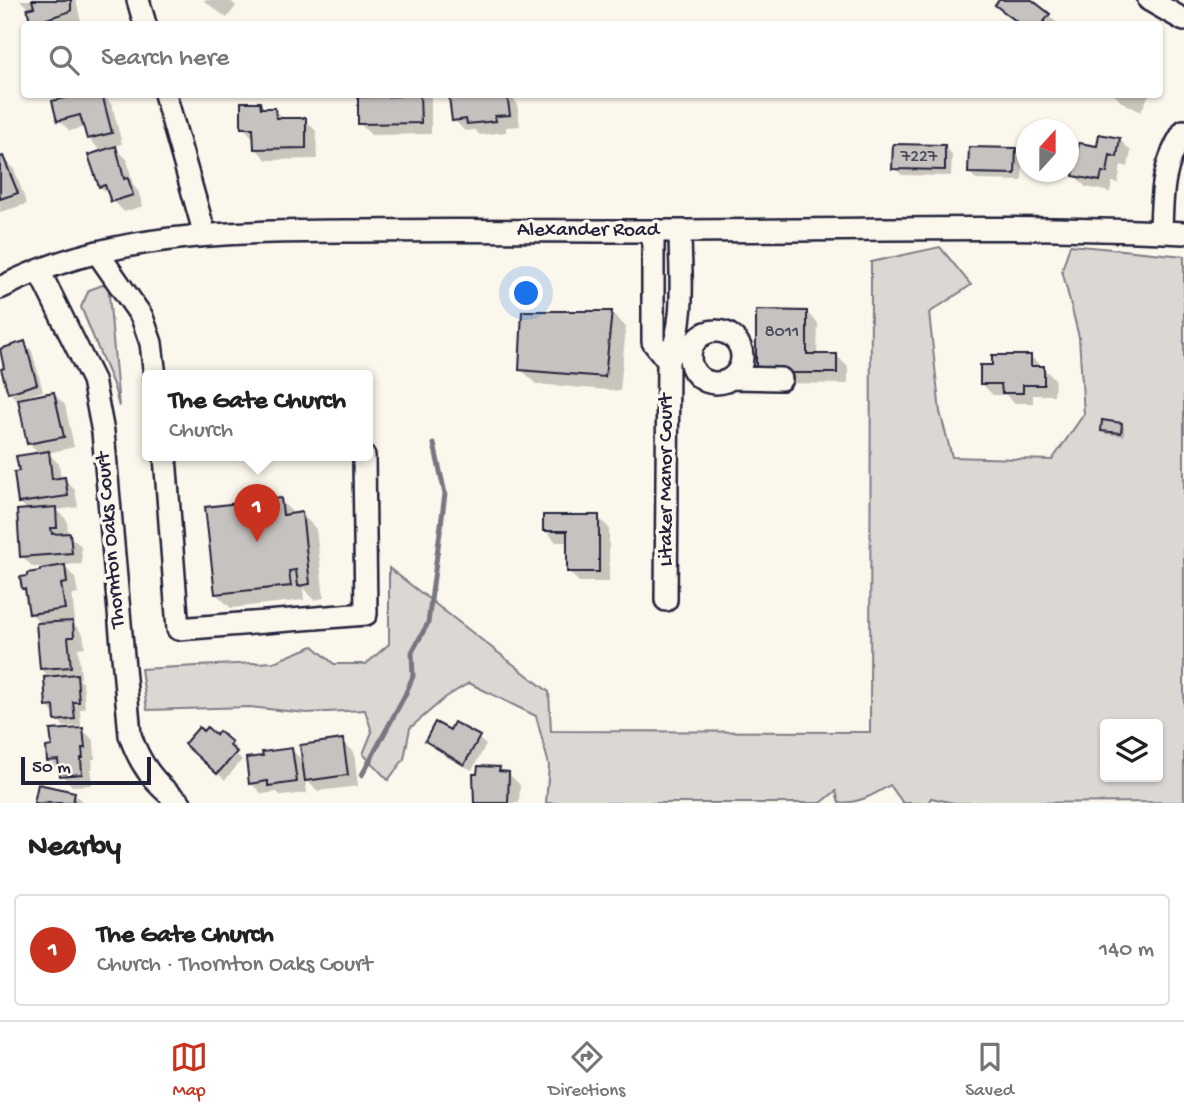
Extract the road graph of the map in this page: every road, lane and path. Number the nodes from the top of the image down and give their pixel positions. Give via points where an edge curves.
1 (138, 0) edge
2 (1149, 0) edge
3 (1184, 20) edge
4 (144, 21) edge
5 (166, 98) edge
6 (1184, 131) edge
7 (653, 231) junction
8 (680, 231) junction
9 (1161, 232) junction
10 (1184, 233) edge
11 (205, 235) junction
12 (97, 252) junction
13 (39, 271) junction
14 (0, 288) edge
15 (654, 303) junction
16 (679, 304) junction
17 (668, 361) junction
18 (154, 370) edge
19 (699, 377) junction
20 (732, 378) junction
21 (781, 379) dead end
22 (667, 390) junction
23 (165, 461) edge
24 (364, 461) edge
25 (666, 600) dead end
26 (154, 796) edge
27 (180, 803) edge

1 - 4 street
2 - 3 street
5 - 11 street
6 - 9 street via 1162,183
7 - 8 street, Alexander Road
7 - 11 street, Alexander Road
7 - 15 street, Litaker Manor Court
8 - 9 street, Alexander Road via 995,227
8 - 16 street, Litaker Manor Court
9 - 10 street, Alexander Road
11 - 12 street, Alexander Road
12 - 13 street, Alexander Road
12 - 18 street via 142,317
13 - 14 street, Alexander Road
13 - 26 street, Thornton Oaks Court via 93,380 103,432 130,735
15 - 16 street
15 - 17 street, Litaker Manor Court via 653,342
16 - 17 street, Litaker Manor Court via 677,343
17 - 22 street, Litaker Manor Court
19 - 20 street via 716,383
19 - 20 street via 691,363 692,346 704,334 720,331 740,347 742,364
19 - 22 street
20 - 21 street
22 - 25 street, Litaker Manor Court
23 - 24 street via 178,629 366,614
26 - 27 street, Thornton Oaks Court

